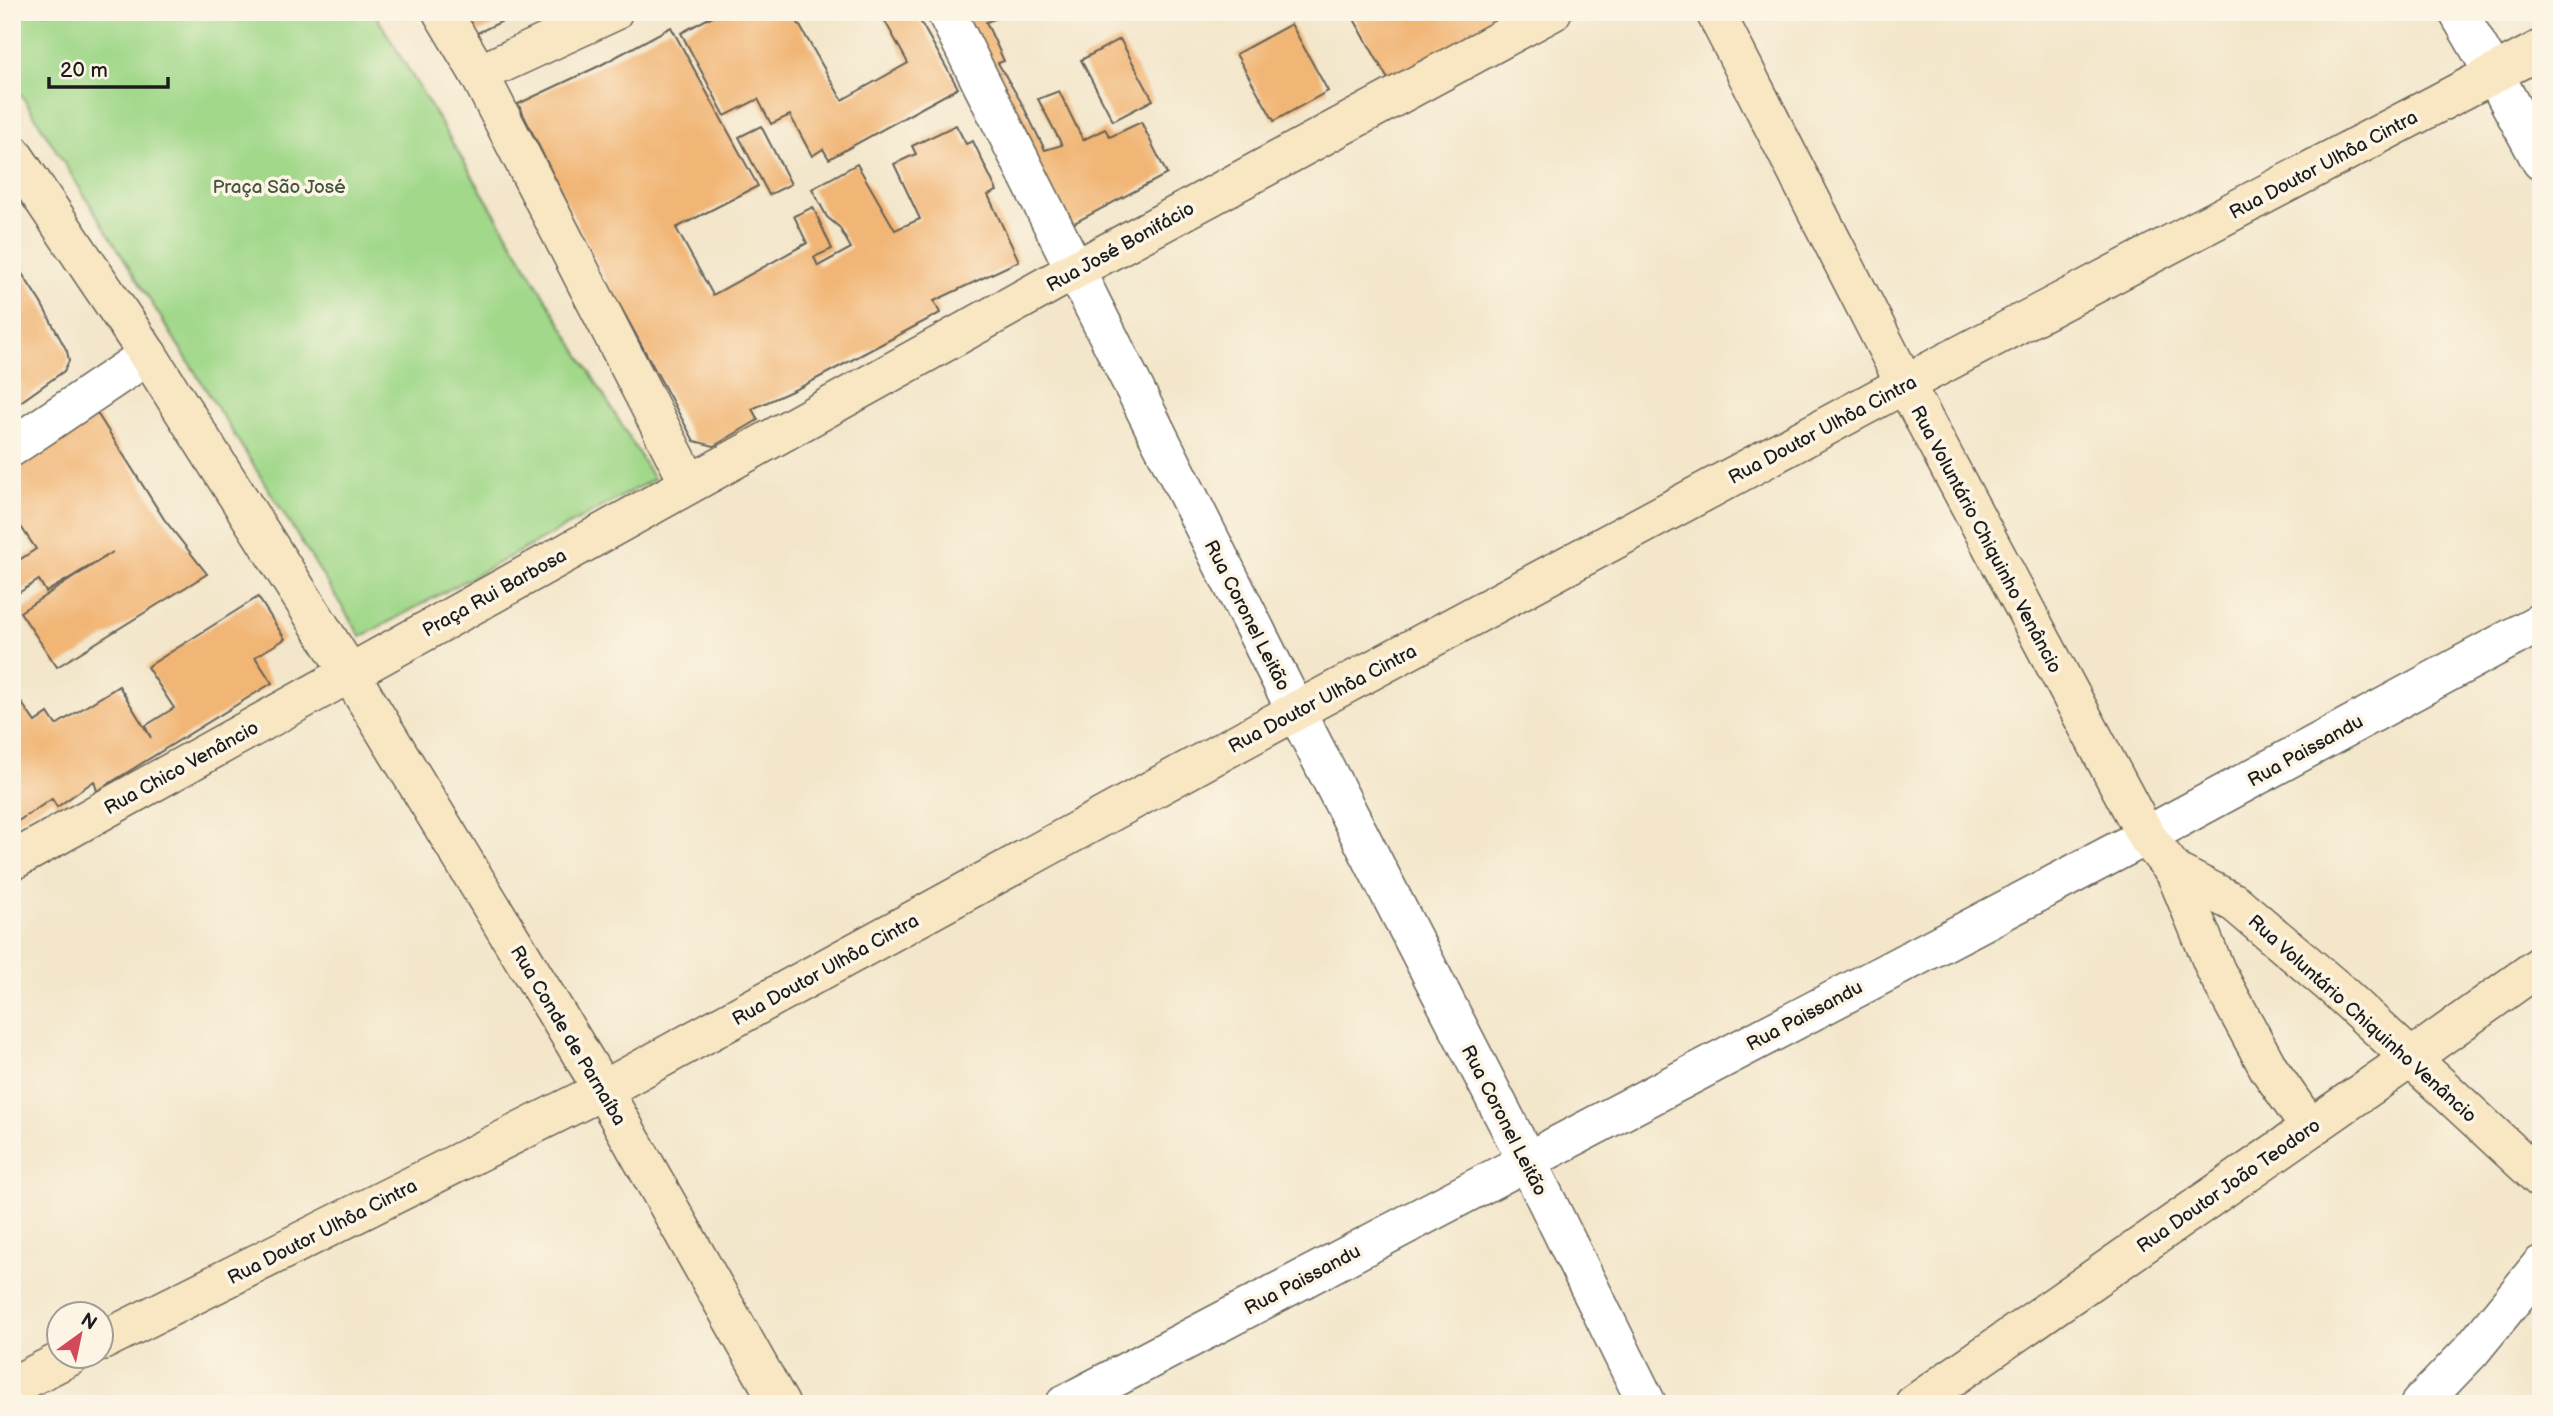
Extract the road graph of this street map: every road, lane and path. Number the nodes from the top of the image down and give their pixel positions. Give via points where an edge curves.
1 (442, 12) edge
2 (612, 12) edge
3 (946, 12) edge
4 (1552, 12) edge
5 (1716, 12) edge
6 (2458, 12) edge
7 (2541, 49) edge
8 (479, 74) junction
9 (2494, 74) junction
10 (2541, 161) edge
11 (18, 171) edge
12 (1075, 270) junction
13 (148, 355) junction
14 (1905, 384) junction
15 (12, 447) edge
16 (689, 483) junction
17 (2541, 622) edge
18 (349, 672) junction
19 (1296, 711) junction
20 (2146, 836) junction
21 (12, 861) edge
22 (2175, 872) junction
23 (2541, 965) edge
24 (2411, 1058) junction
25 (603, 1090) junction
26 (2310, 1128) junction
27 (1527, 1161) junction
28 (2541, 1180) edge
29 (2541, 1265) edge
30 (116, 1334) edge
31 (46, 1369) edge
32 (12, 1386) edge
33 (780, 1404) edge
34 (1065, 1404) edge
35 (1647, 1404) edge
36 (1914, 1404) edge
37 (2420, 1404) edge

1 - 8 street
2 - 8 street
3 - 12 street, Rua Coronel Leitão
4 - 12 street, Rua José Bonifácio
5 - 14 street, Rua Voluntário Chiquinho Venâncio
6 - 9 street
7 - 9 street, Rua Doutor Ulhôa Cintra
8 - 16 street
9 - 10 street
9 - 14 street, Rua Doutor Ulhôa Cintra
11 - 13 street
12 - 16 street, Rua José Bonifácio
12 - 19 street, Rua Coronel Leitão
13 - 15 street
13 - 18 street
14 - 19 street, Rua Doutor Ulhôa Cintra
14 - 20 street, Rua Voluntário Chiquinho Venâncio
16 - 18 street, Praça Rui Barbosa
17 - 20 street, Rua Paissandu
18 - 21 street, Rua Chico Venâncio
18 - 25 street, Rua Conde de Parnaíba
19 - 25 street, Rua Doutor Ulhôa Cintra
19 - 27 street, Rua Coronel Leitão
20 - 22 street, Rua Voluntário Chiquinho Venâncio
20 - 27 street, Rua Paissandu
22 - 24 street, Rua Voluntário Chiquinho Venâncio via 2235,903
22 - 26 street, Rua Voluntário Chiquinho Venâncio via 2222,982 2269,1069
23 - 24 street, Rua Doutor João Teodoro
24 - 26 street, Rua Doutor João Teodoro
24 - 28 street, Rua Voluntário Chiquinho Venâncio
25 - 30 street, Rua Doutor Ulhôa Cintra
25 - 33 street, Rua Conde de Parnaíba
26 - 36 street, Rua Doutor João Teodoro
27 - 34 street, Rua Paissandu
27 - 35 street, Rua Coronel Leitão
29 - 37 street via 2471,1351
31 - 32 street

